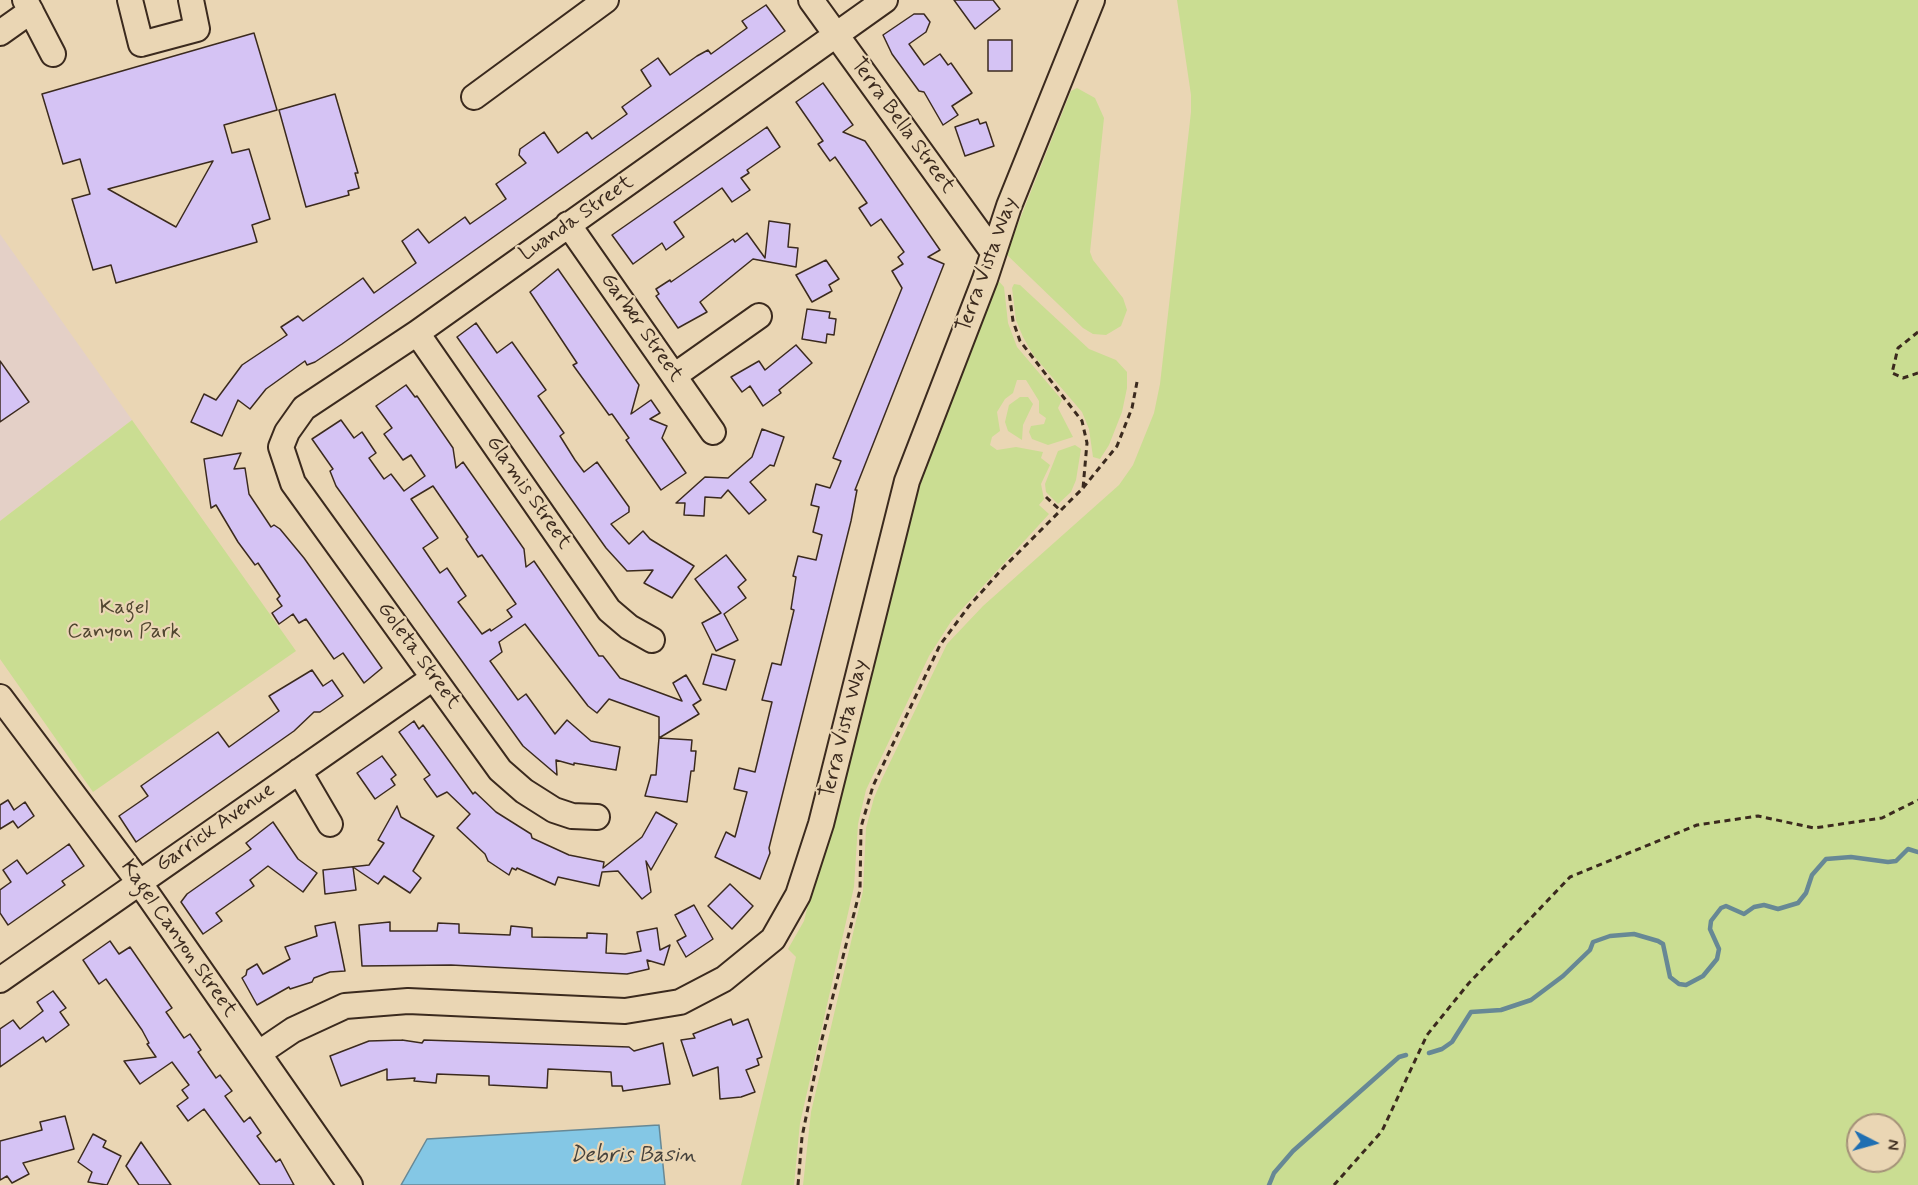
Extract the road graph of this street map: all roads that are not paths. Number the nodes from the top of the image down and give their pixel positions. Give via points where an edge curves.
1 (130, 0) edge
2 (191, 0) edge
3 (606, 0) edge
4 (811, 0) edge
5 (885, 0) edge
6 (1092, 0) edge
7 (29, 4) edge
8 (0, 33) edge
9 (837, 36) junction
10 (53, 54) dead end
11 (474, 97) dead end
12 (568, 224) junction
13 (993, 252) junction
14 (759, 316) dead end
15 (417, 333) junction
16 (674, 376) junction
17 (713, 432) dead end
18 (281, 447) joint
19 (652, 640) dead end
20 (433, 678) junction
21 (0, 697) edge
22 (299, 771) junction
23 (597, 817) dead end
24 (330, 824) dead end
25 (139, 882) junction
26 (0, 980) edge
27 (259, 1053) junction
28 (350, 1185) edge

1 - 2 street via 141,44 197,29
3 - 11 street
4 - 9 street, Terra Bella Street
5 - 9 street, Luanda Street
6 - 13 street, Terra Vista Way
7 - 8 street
7 - 10 street
9 - 12 street, Luanda Street
9 - 13 street, Terra Bella Street
12 - 15 street, Luanda Street
12 - 16 street, Garber Street
13 - 27 street, Terra Vista Way via 907,481 821,824 798,895 773,939 724,979 680,1002 625,1011 408,1001 345,1006 293,1030
14 - 16 street
15 - 18 street, Luanda Street via 304,408
15 - 19 street, Glamis Street via 609,610
16 - 17 street, Garber Street
18 - 20 street, Goleta Street via 292,483
20 - 22 street, Garrick Avenue
20 - 23 street, Goleta Street via 500,770 524,791 554,810 572,816
21 - 25 street, Kagel Canyon Street
22 - 24 street
22 - 25 street, Garrick Avenue
25 - 26 street, Garrick Avenue
25 - 27 street, Kagel Canyon Street
27 - 28 street, Kagel Canyon Street

